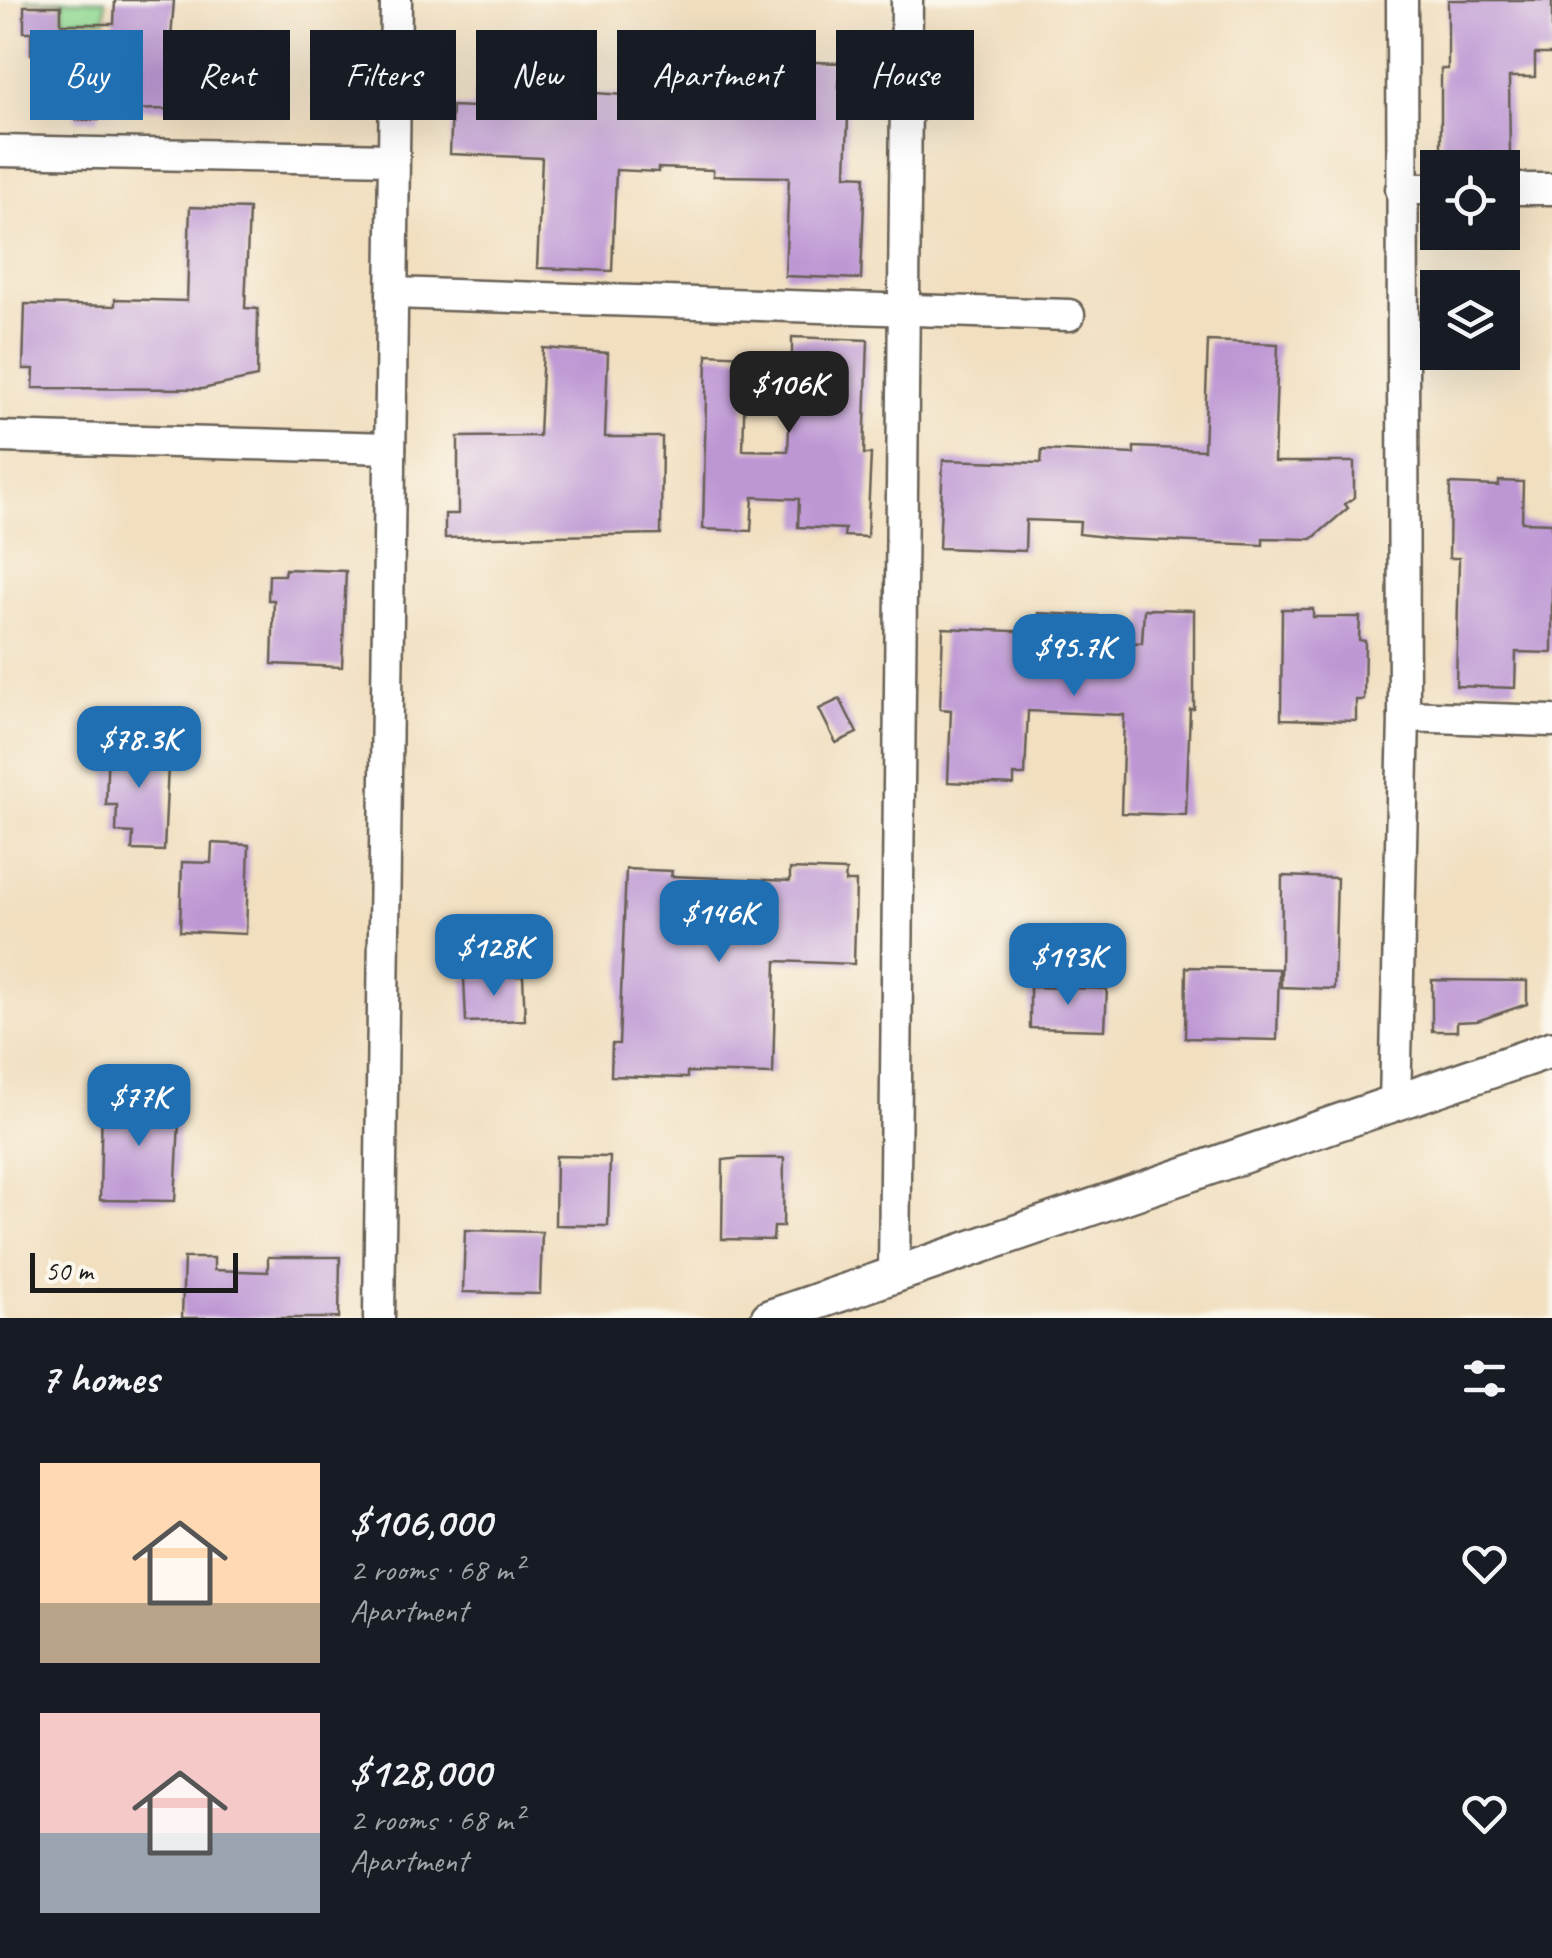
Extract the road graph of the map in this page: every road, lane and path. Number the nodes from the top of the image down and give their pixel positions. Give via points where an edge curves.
1 (396, 0) edge
2 (907, 0) edge
3 (1402, 0) edge
4 (0, 151) edge
5 (394, 159) junction
6 (1401, 189) junction
7 (1420, 189) edge
8 (1520, 189) edge
9 (1552, 189) edge
10 (392, 293) junction
11 (903, 308) junction
12 (1070, 315) dead end
13 (0, 438) edge
14 (390, 448) junction
15 (1404, 716) junction
16 (1552, 720) edge
17 (1552, 1049) edge
18 (1394, 1104) junction
19 (894, 1275) junction
20 (379, 1318) edge
21 (769, 1318) edge

1 - 5 street
2 - 11 street
3 - 6 street
4 - 5 street
5 - 10 street
6 - 7 street
6 - 15 street
8 - 9 street
10 - 11 street
10 - 14 street
11 - 12 street
11 - 19 street
13 - 14 street
14 - 20 street
15 - 16 street
15 - 18 street
17 - 18 street
18 - 19 street
19 - 21 street

